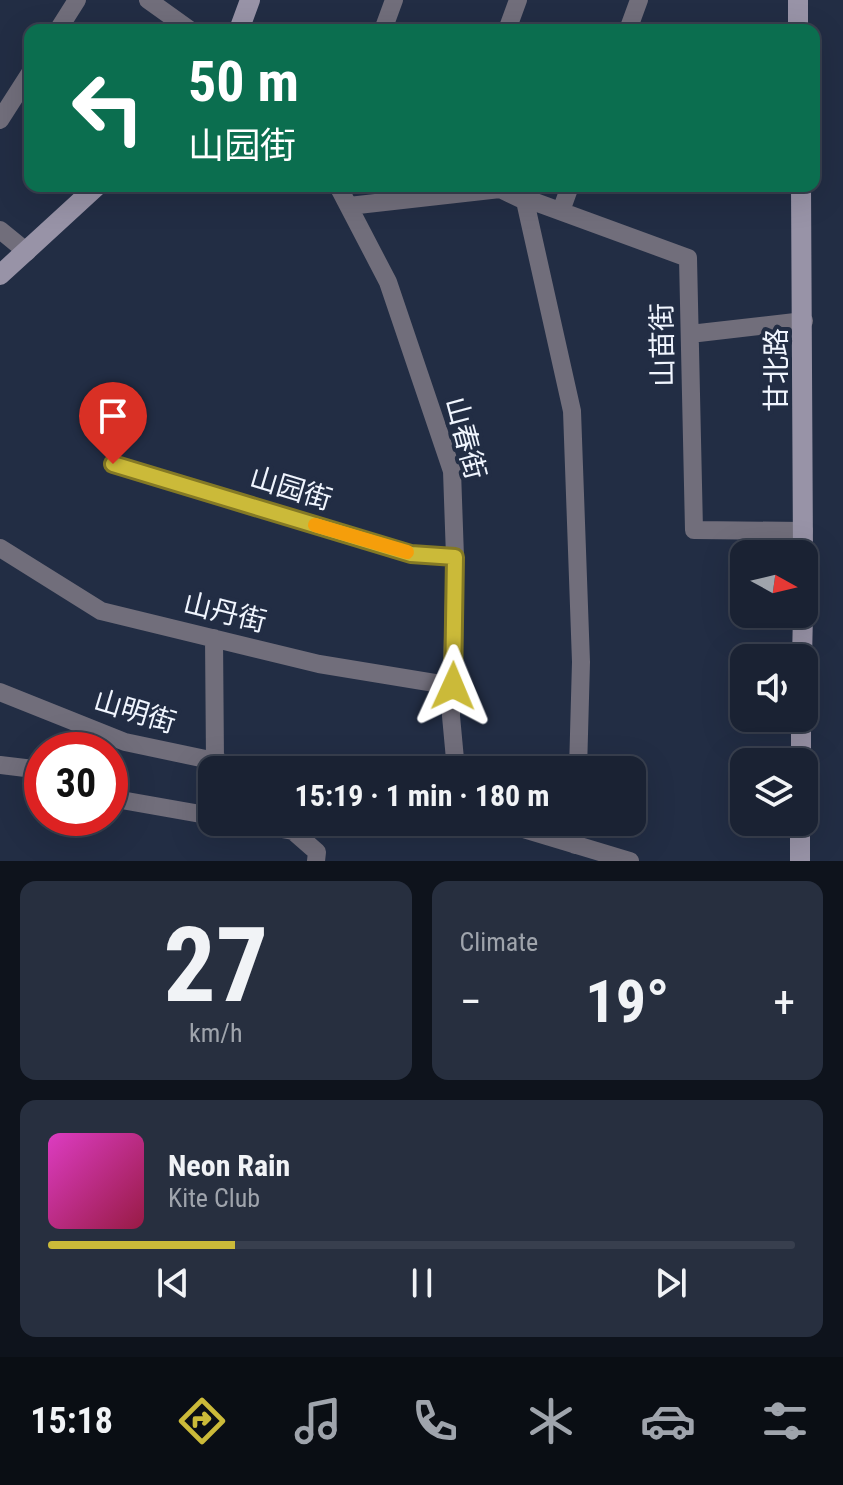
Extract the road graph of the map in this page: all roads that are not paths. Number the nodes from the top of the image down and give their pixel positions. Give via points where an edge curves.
1 (77, 0) edge
2 (148, 0) edge
3 (250, 0) edge
4 (394, 0) edge
5 (518, 0) edge
6 (639, 0) edge
7 (798, 0) edge
8 (62, 24) edge
9 (182, 24) edge
10 (241, 24) edge
11 (385, 24) edge
12 (509, 24) edge
13 (630, 24) edge
14 (798, 24) edge
15 (24, 82) edge
16 (0, 120) edge
17 (91, 192) edge
18 (341, 192) edge
19 (463, 192) edge
20 (504, 192) edge
21 (506, 192) edge
22 (568, 192) edge
23 (801, 192) edge
24 (349, 206) junction
25 (561, 211) junction
26 (0, 230) edge
27 (27, 252) junction
28 (0, 275) edge
29 (804, 321) junction
30 (690, 334) junction
31 (113, 464) dead end
32 (804, 531) junction
33 (804, 540) edge
34 (0, 548) edge
35 (455, 557) junction
36 (214, 638) junction
37 (453, 686) junction
38 (0, 692) edge
39 (215, 756) edge
40 (455, 756) edge
41 (578, 756) edge
42 (198, 757) edge
43 (0, 765) edge
44 (24, 768) edge
45 (128, 801) edge
46 (198, 814) edge
47 (299, 836) edge
48 (546, 836) edge
49 (575, 836) edge
50 (800, 836) edge
51 (575, 845) junction
52 (316, 861) edge
53 (630, 861) edge
54 (800, 861) edge

1 - 8 street
2 - 9 street
3 - 10 street
4 - 11 street
5 - 12 street
6 - 13 street
7 - 14 street
15 - 16 street
17 - 27 street
18 - 24 street, 山春街
19 - 24 street
20 - 41 street via 525,201 572,411 581,662
21 - 25 street, 山苗街
22 - 25 street
23 - 29 street, 甘北路
24 - 35 street, 山春街 via 388,282 452,471
25 - 30 street, 山苗街 via 688,258
26 - 27 street
27 - 28 street
29 - 30 street
29 - 32 street, 甘北路
30 - 32 street, 山苗街 via 694,530
31 - 35 street, 山园街 via 411,554
32 - 33 street, 甘北路
34 - 36 street, 山丹街 via 101,611
35 - 37 street, 山春街
36 - 37 street, 山丹街 via 319,664
36 - 39 street
37 - 40 street, 山春街
38 - 42 street, 山明街 via 125,742
43 - 44 street
45 - 46 street
47 - 52 street via 317,852
48 - 51 street
49 - 51 street
50 - 54 street
51 - 53 street

